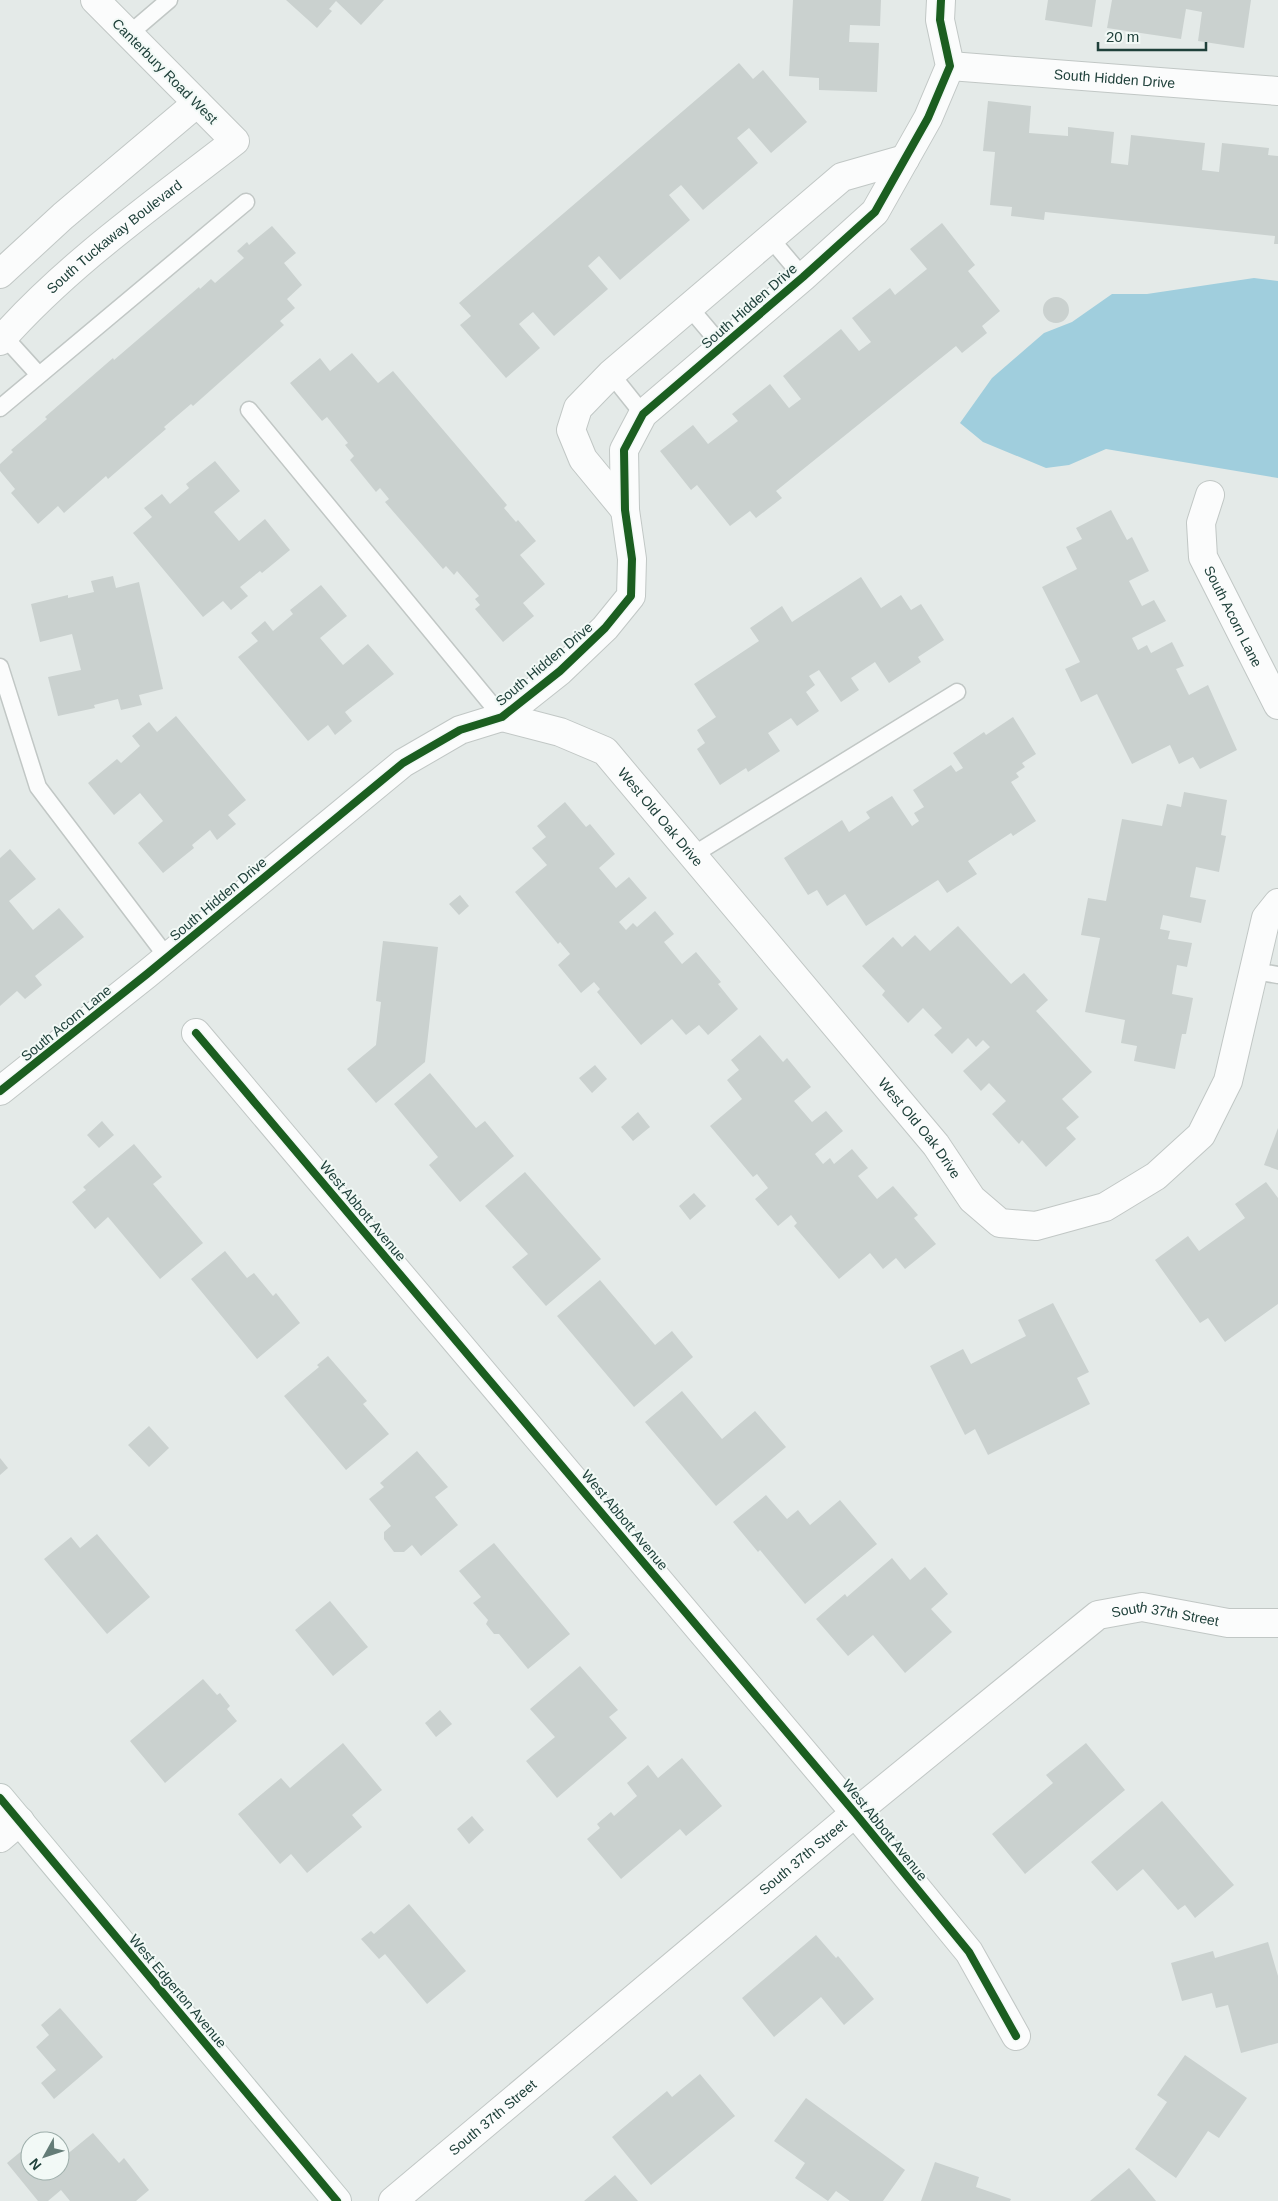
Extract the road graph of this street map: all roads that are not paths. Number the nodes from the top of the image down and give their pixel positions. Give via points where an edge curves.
1 (95, 0) edge
2 (169, 0) edge
3 (941, 0) edge
4 (128, 35) junction
5 (950, 66) junction
6 (1278, 91) edge
7 (197, 103) junction
8 (235, 141) joint
9 (906, 159) junction
10 (246, 202) dead end
11 (770, 238) junction
12 (0, 274) edge
13 (802, 277) junction
14 (689, 307) junction
15 (1, 336) edge
16 (722, 346) junction
17 (611, 374) junction
18 (38, 375) junction
19 (0, 408) edge
20 (249, 410) dead end
21 (643, 414) junction
22 (1210, 496) dead end
23 (625, 510) junction
24 (0, 668) edge
25 (957, 692) dead end
26 (1278, 706) edge
27 (502, 717) junction
28 (693, 854) junction
29 (1278, 902) edge
30 (157, 966) junction
31 (1266, 973) edge
32 (196, 1033) dead end
33 (0, 1091) edge
34 (1278, 1623) edge
35 (0, 1798) edge
36 (855, 1812) junction
37 (10, 1830) edge
38 (1016, 2036) dead end
39 (338, 2201) edge
40 (393, 2201) edge

1 - 4 street, Canterbury Road West
2 - 4 lane
3 - 5 street via 940,20
4 - 7 street, Canterbury Road West
5 - 6 street, South Hidden Drive
5 - 9 street, South Hidden Drive
7 - 8 street, Canterbury Road West
7 - 12 street via 63,216
8 - 15 street, South Tuckaway Boulevard via 110,238
9 - 11 street via 842,177
9 - 13 street, South Hidden Drive via 875,212
10 - 18 lane
11 - 13 lane
11 - 14 street
13 - 16 street, South Hidden Drive
14 - 16 lane
14 - 17 street
15 - 18 lane
16 - 21 street, South Hidden Drive
17 - 21 lane
17 - 23 street via 578,408 571,430 583,459
18 - 19 lane
20 - 27 lane
21 - 23 street, South Hidden Drive via 624,450
22 - 26 street, South Acorn Lane via 1201,524 1203,557
23 - 27 street, South Hidden Drive via 632,560 631,596 605,628 560,671
24 - 30 lane via 38,787
25 - 28 lane
27 - 28 street, West Old Oak Drive via 560,732 605,751
27 - 30 street, South Hidden Drive via 460,730 403,762
28 - 31 street, West Old Oak Drive via 936,1145 972,1200 1000,1222 1036,1226 1106,1207 1156,1176 1201,1135 1228,1081
29 - 31 street, West Old Oak Drive via 1266,918
30 - 33 street, South Acorn Lane
32 - 36 street, West Abbott Avenue
34 - 36 street, South 37th Street via 1228,1622 1142,1607 1098,1615
35 - 37 street, West Edgerton Avenue
36 - 38 street, West Abbott Avenue via 969,1952
36 - 40 street, South 37th Street
37 - 39 street, West Edgerton Avenue

